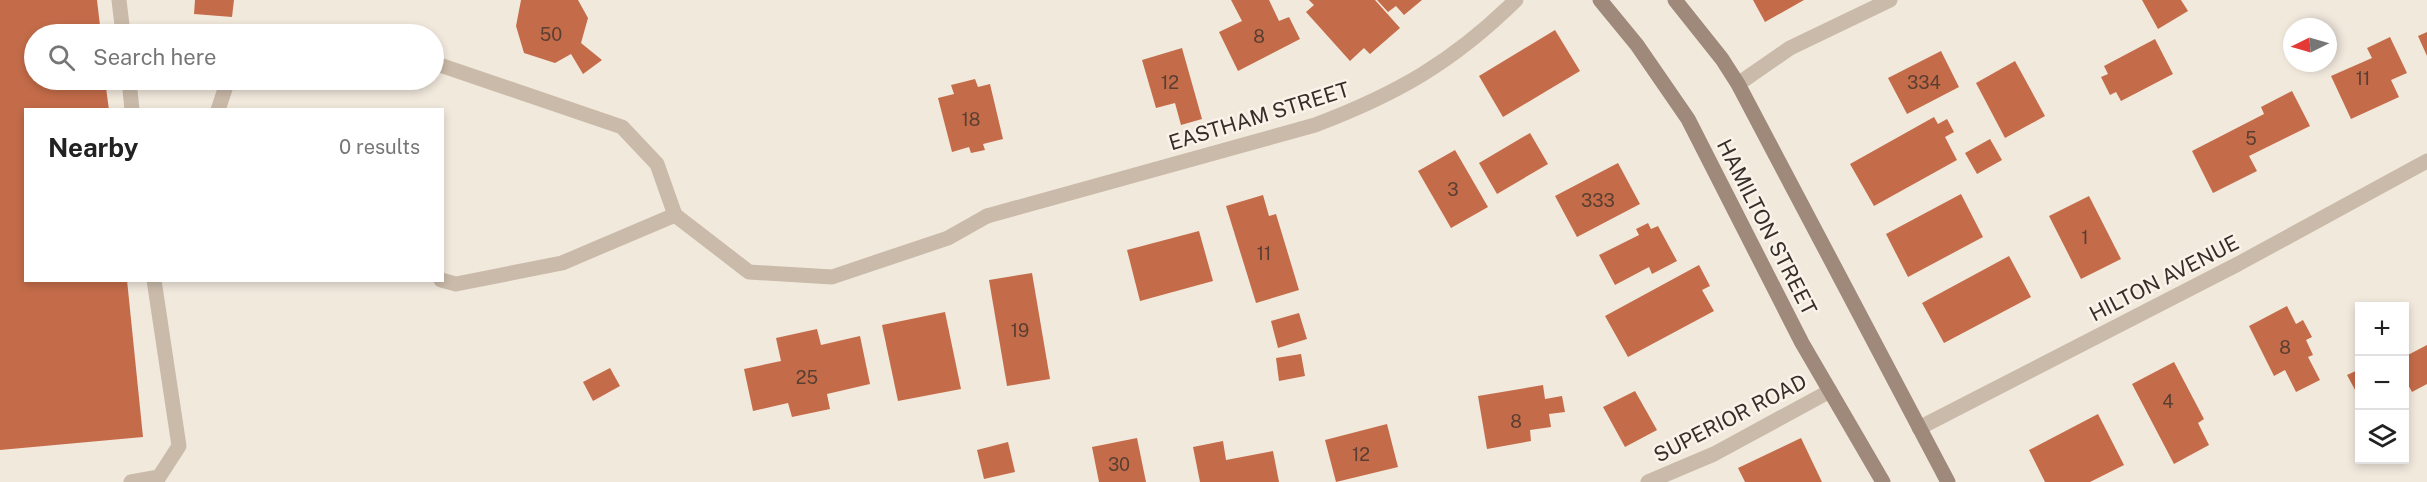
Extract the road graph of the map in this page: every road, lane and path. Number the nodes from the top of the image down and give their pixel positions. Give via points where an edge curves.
1 (119, 0) edge
2 (1516, 0) edge
3 (1600, 0) edge
4 (1675, 0) edge
5 (1890, 0) edge
6 (122, 24) edge
7 (444, 66) edge
8 (1738, 84) junction
9 (130, 90) edge
10 (225, 90) edge
11 (132, 108) edge
12 (219, 108) edge
13 (2427, 161) edge
14 (675, 215) junction
15 (444, 281) edge
16 (154, 282) edge
17 (1830, 391) junction
18 (1919, 428) junction
19 (131, 482) edge
20 (1648, 482) edge
21 (1883, 482) edge
22 (1948, 482) edge

1 - 6 street
2 - 14 street, EASTHAM STREET via 1451,57 1364,106 1315,125 987,216 948,238 832,277 749,272
3 - 17 main road, HAMILTON STREET via 1688,119 1767,277
4 - 8 main road, HAMILTON STREET
5 - 8 street via 1790,48
7 - 14 street via 622,127 657,164
8 - 18 main road, HAMILTON STREET
9 - 11 street
10 - 12 street
13 - 18 street, HILTON AVENUE
14 - 15 street via 562,263 456,284
16 - 19 street via 179,446 159,477
17 - 20 street, SUPERIOR ROAD via 1714,454
17 - 21 main road, HAMILTON STREET
18 - 22 main road, HAMILTON STREET

